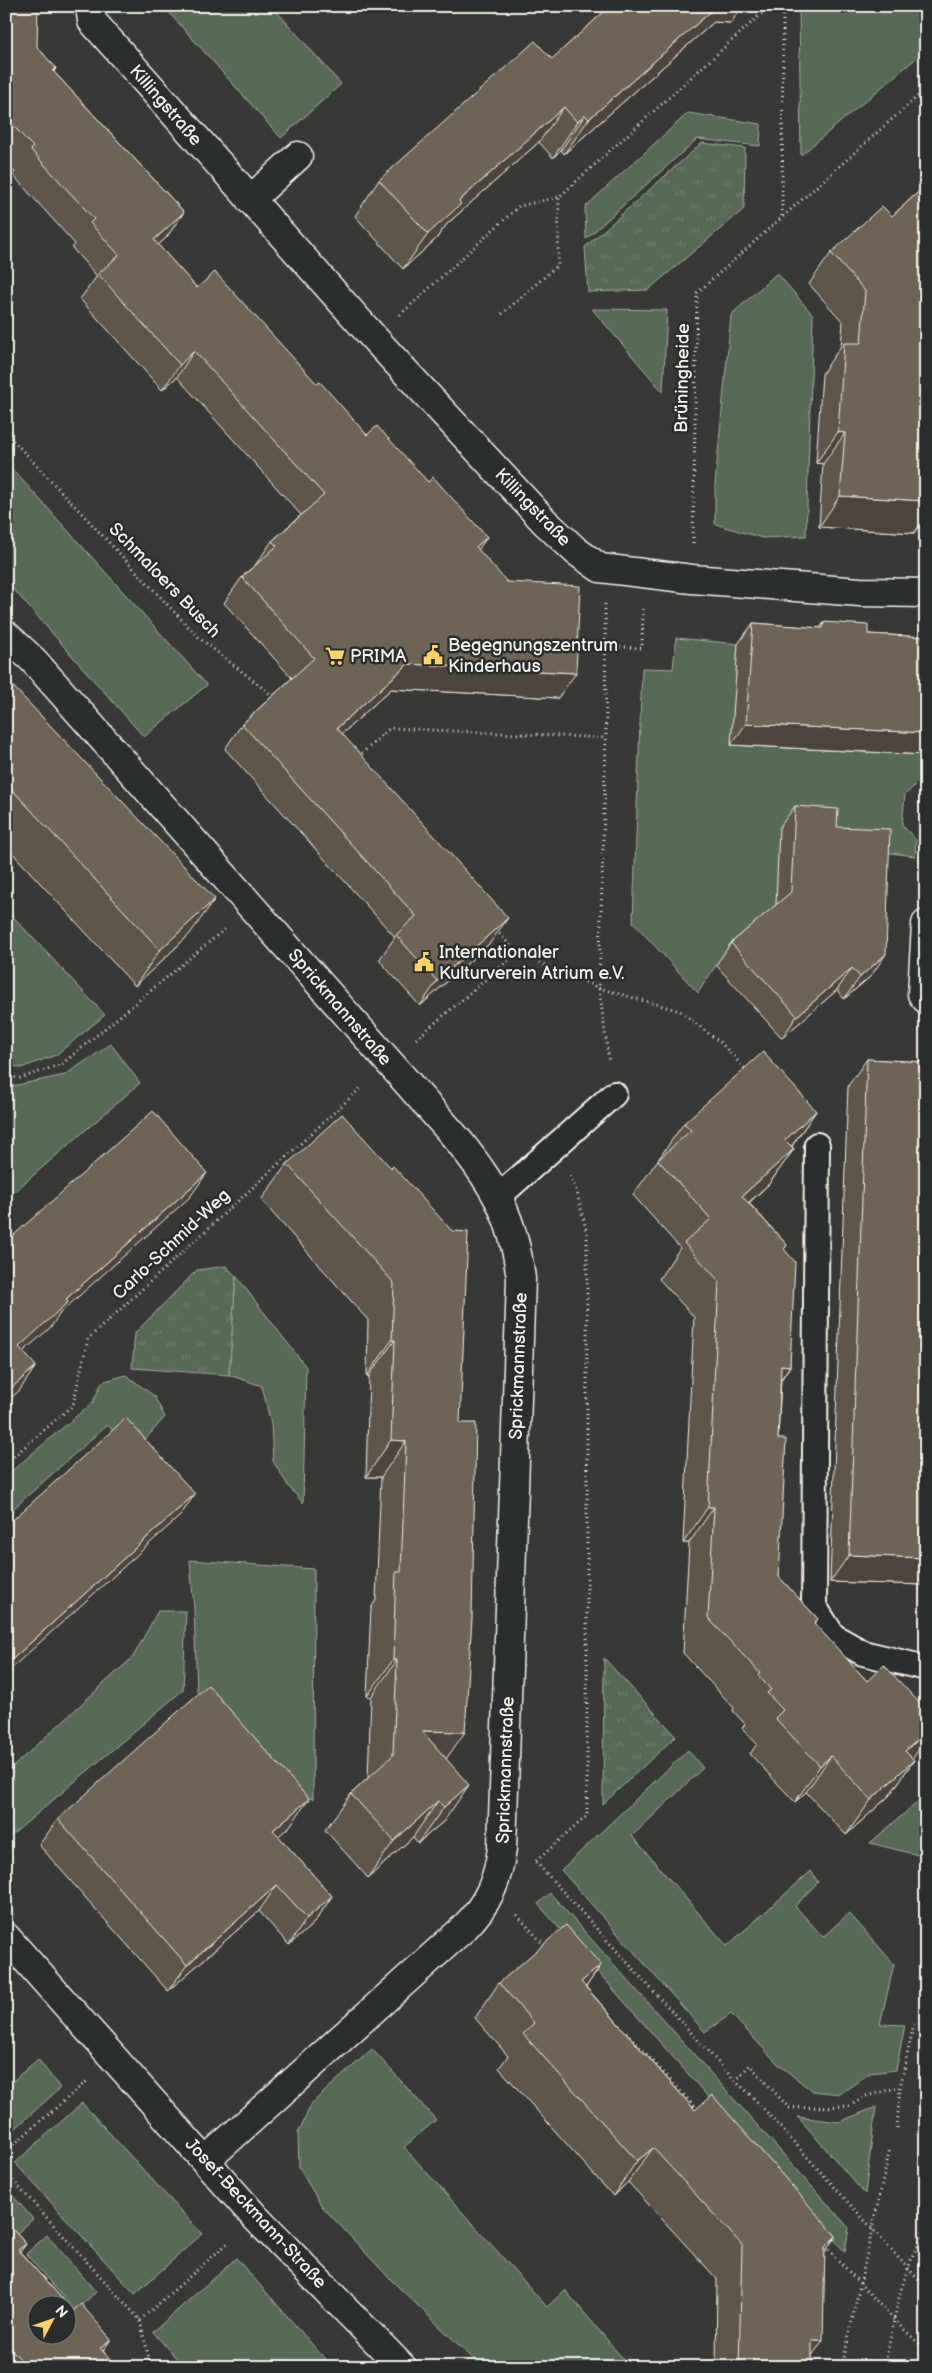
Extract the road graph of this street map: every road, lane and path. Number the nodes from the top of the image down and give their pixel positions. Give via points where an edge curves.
1 (90, 6) edge
2 (770, 6) edge
3 (783, 6) edge
4 (926, 89) edge
5 (298, 156) dead end
6 (560, 197) junction
7 (250, 200) junction
8 (782, 216) junction
9 (502, 314) dead end
10 (374, 338) junction
11 (6, 434) edge
12 (600, 568) junction
13 (692, 579) junction
14 (926, 593) edge
15 (643, 609) dead end
16 (6, 635) edge
17 (605, 646) junction
18 (280, 701) edge
19 (606, 738) junction
20 (355, 759) edge
21 (251, 905) junction
22 (491, 924) edge
23 (926, 924) edge
24 (517, 953) junction
25 (598, 988) junction
26 (926, 999) edge
27 (388, 1063) junction
28 (6, 1073) edge
29 (753, 1077) edge
30 (614, 1094) joint
31 (817, 1145) dead end
32 (555, 1146) junction
33 (498, 1197) junction
34 (6, 1463) edge
35 (926, 1668) edge
36 (536, 1861) junction
37 (493, 1890) junction
38 (6, 1937) edge
39 (547, 1948) edge
40 (914, 2024) dead end
41 (622, 2029) edge
42 (114, 2057) junction
43 (735, 2081) junction
44 (900, 2088) junction
45 (704, 2116) edge
46 (897, 2128) dead end
47 (890, 2148) dead end
48 (6, 2151) edge
49 (206, 2160) junction
50 (6, 2172) edge
51 (256, 2218) junction
52 (926, 2229) edge
53 (820, 2240) edge
54 (861, 2284) junction
55 (926, 2288) edge
56 (140, 2320) junction
57 (895, 2321) junction
58 (926, 2350) edge
59 (799, 2365) edge
60 (151, 2367) edge
61 (402, 2367) edge
62 (834, 2367) edge
63 (842, 2367) edge
64 (884, 2367) edge

1 - 7 street, Killingstraße via 92,20
2 - 6 path
3 - 8 path
4 - 8 path, Brüningheide
5 - 7 street
6 - 9 path via 558,265
6 - 10 path via 519,206
7 - 10 street, Killingstraße
8 - 13 path, Brüningheide via 697,293
10 - 12 street, Killingstraße via 545,522
11 - 18 path, Schmaloers Busch via 197,636
12 - 13 street, Killingstraße
12 - 17 path via 605,604
13 - 14 street, Killingstraße via 860,592
15 - 17 path via 642,648
16 - 21 street, Sprickmannstraße via 33,660
17 - 19 path
19 - 20 path via 390,728
19 - 25 path
21 - 27 street, Sprickmannstraße
21 - 28 path via 62,1064 18,1079
22 - 24 path
23 - 26 street via 922,994
24 - 25 path
24 - 27 path, Carlo-Schmid-Weg
25 - 29 path via 680,1011 721,1043
25 - 30 path
27 - 33 street, Sprickmannstraße via 458,1140
27 - 34 path, Carlo-Schmid-Weg via 88,1339 73,1405
30 - 32 lane
31 - 35 lane via 814,1606 833,1636 863,1653
32 - 33 lane
32 - 36 path via 577,1192 587,1234 587,1816
33 - 37 street, Sprickmannstraße via 514,1234 520,1279 502,1848
36 - 37 path
36 - 43 path
37 - 39 path
37 - 49 street, Sprickmannstraße via 464,1928
38 - 42 street, Josef-Beckmann-Straße
40 - 44 path
41 - 45 path
42 - 48 path
42 - 49 street, Josef-Beckmann-Straße
43 - 44 path via 750,2065 789,2108 850,2106 866,2096
43 - 55 path, bridge
44 - 46 path
47 - 54 path
49 - 51 street, Josef-Beckmann-Straße
50 - 56 path
51 - 56 path
51 - 61 street, Josef-Beckmann-Straße
52 - 57 path via 912,2257
53 - 54 path
54 - 57 path
54 - 63 path
56 - 60 path
57 - 58 path
57 - 64 path
59 - 62 path

